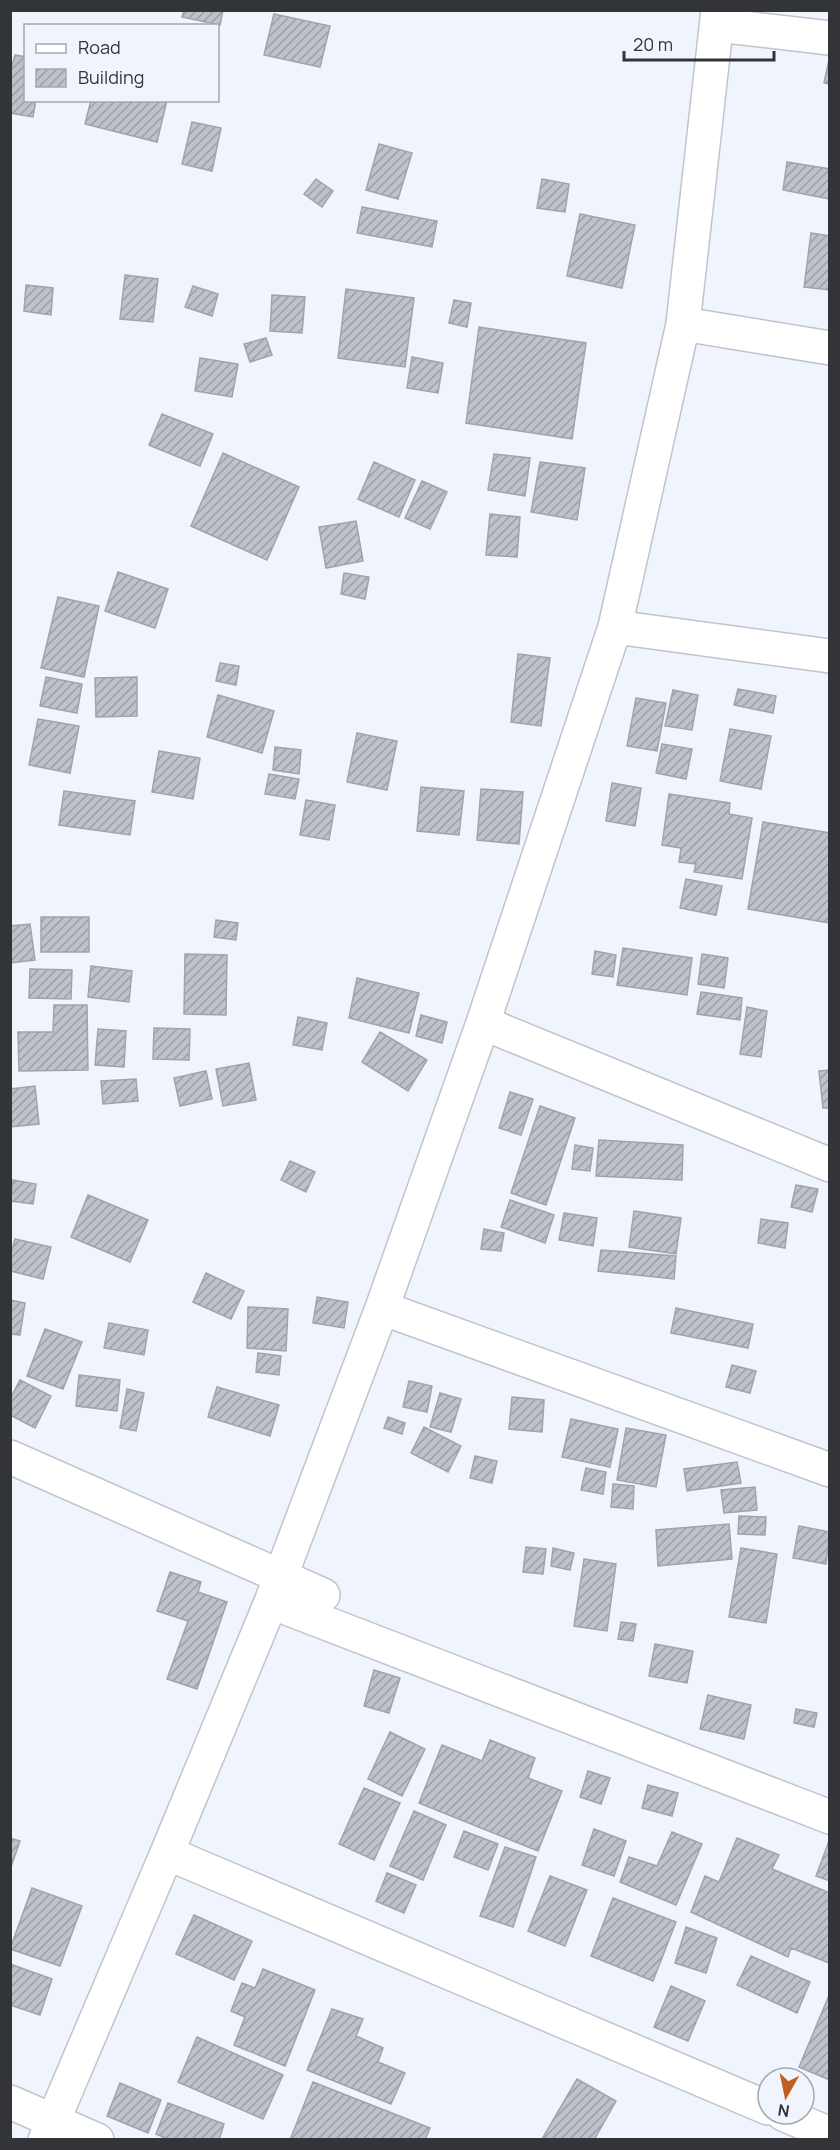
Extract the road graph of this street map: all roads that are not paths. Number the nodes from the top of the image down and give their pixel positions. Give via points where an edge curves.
1 (717, 18) edge
2 (830, 38) edge
3 (683, 324) junction
4 (830, 348) edge
5 (615, 627) junction
6 (830, 656) edge
7 (483, 1023) junction
8 (830, 1165) edge
9 (382, 1308) junction
10 (10, 1457) edge
11 (830, 1470) edge
12 (323, 1595) dead end
13 (271, 1602) junction
14 (830, 1817) edge
15 (167, 1853) junction
16 (10, 2102) edge
17 (756, 2103) edge
18 (811, 2126) edge
19 (50, 2130) edge
20 (830, 2134) edge
21 (97, 2139) edge

1 - 2 street
1 - 3 street
3 - 4 street
3 - 5 street
5 - 6 street
5 - 7 street
7 - 8 street
7 - 9 street
9 - 11 street
9 - 13 street
10 - 12 street
13 - 14 street
13 - 15 street
15 - 17 street
15 - 19 street
16 - 19 street
18 - 20 street
19 - 21 street

